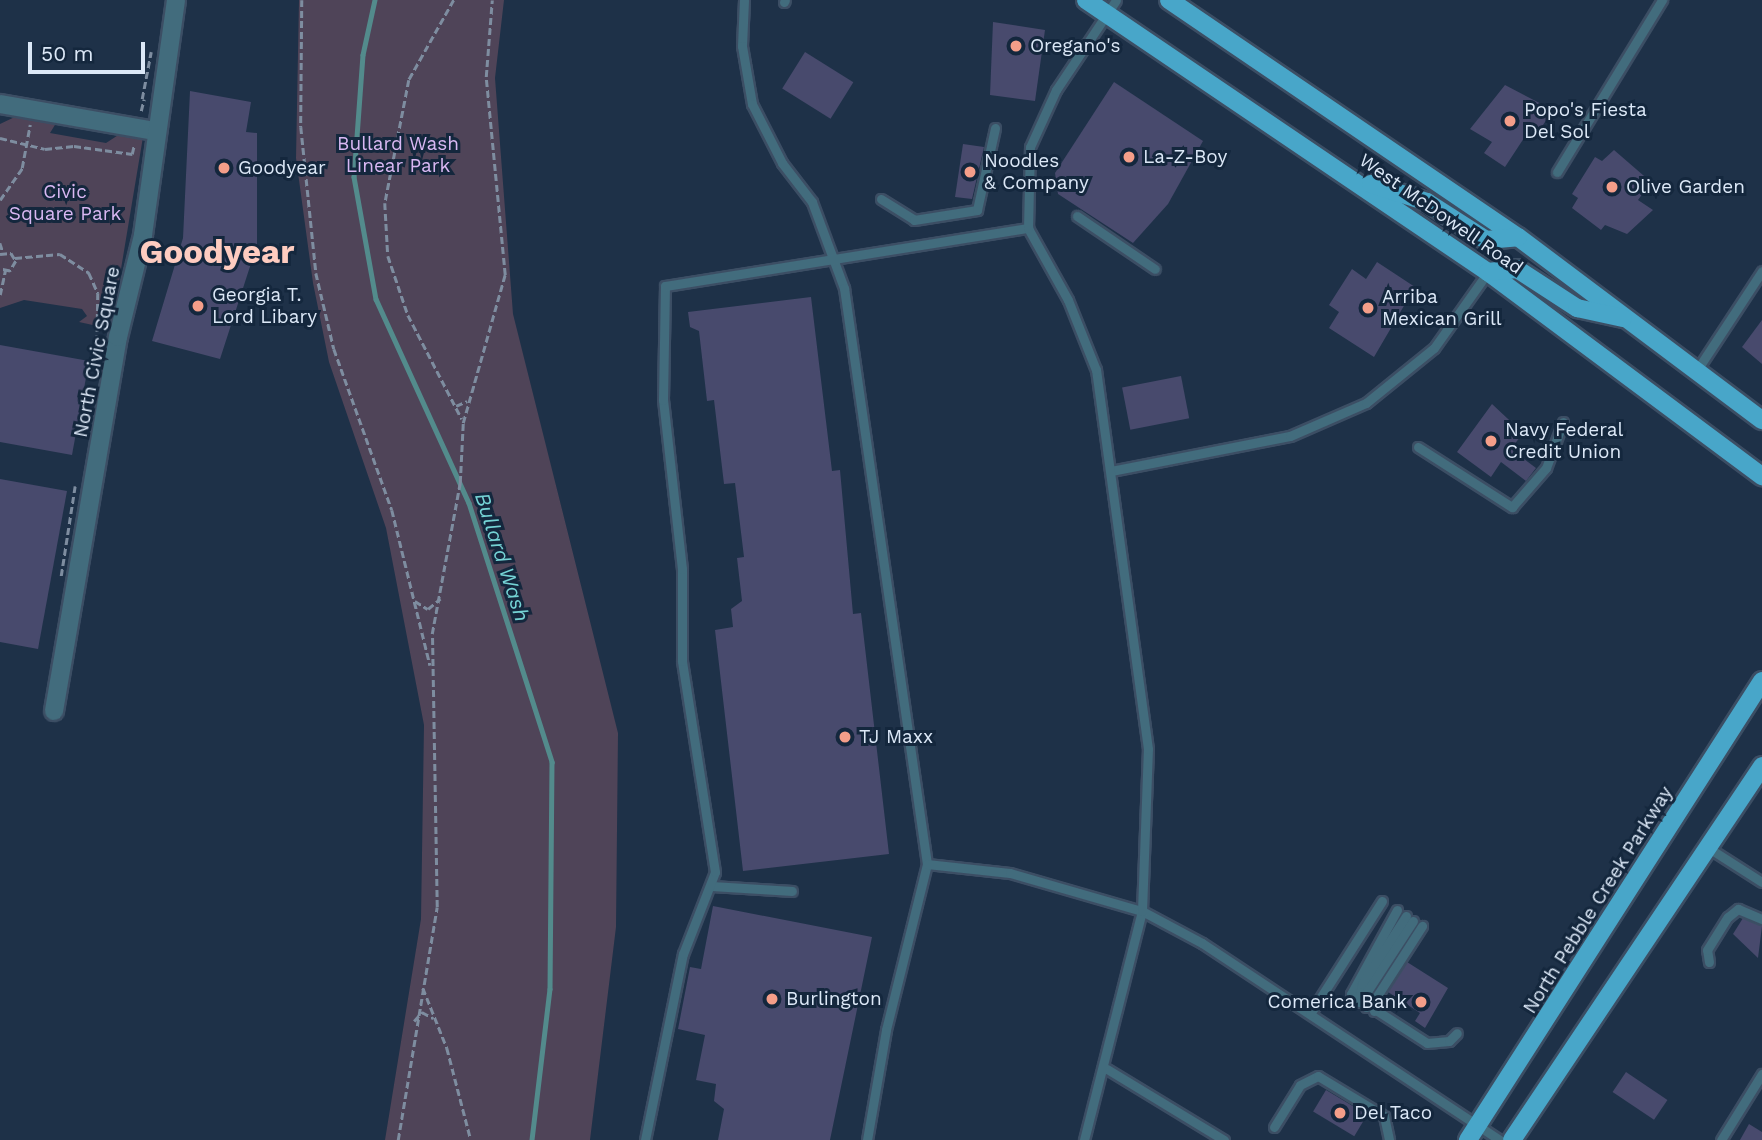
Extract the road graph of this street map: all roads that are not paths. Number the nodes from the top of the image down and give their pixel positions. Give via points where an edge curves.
1 (176, 0) edge
2 (744, 0) edge
3 (1086, 0) edge
4 (1169, 0) edge
5 (1662, 0) edge
6 (1111, 7) edge
7 (0, 104) edge
8 (995, 128) dead end
9 (154, 131) junction
10 (1557, 172) dead end
11 (1354, 178) junction
12 (881, 199) dead end
13 (1077, 216) dead end
14 (1028, 228) junction
15 (1518, 237) junction
16 (835, 258) junction
17 (1155, 269) dead end
18 (1762, 271) edge
19 (1488, 272) junction
20 (1630, 319) junction
21 (1697, 370) junction
22 (1762, 420) edge
23 (1563, 422) dead end
24 (1418, 447) dead end
25 (1111, 471) junction
26 (1762, 476) edge
27 (1762, 681) edge
28 (54, 711) dead end
29 (1762, 766) edge
30 (1706, 846) junction
31 (927, 864) junction
32 (1762, 882) edge
33 (712, 886) junction
34 (792, 891) dead end
35 (1382, 901) dead end
36 (1142, 911) junction
37 (1762, 919) edge
38 (1709, 961) dead end
39 (1366, 1007) junction
40 (1310, 1014) junction
41 (1457, 1034) dead end
42 (1107, 1069) junction
43 (1762, 1074) edge
44 (1275, 1127) dead end
45 (1473, 1133) edge
46 (645, 1140) edge
47 (867, 1140) edge
48 (1084, 1140) edge
49 (1224, 1140) edge
50 (1389, 1140) edge
51 (1500, 1140) edge
52 (1512, 1140) edge
53 (1721, 1140) edge

1 - 9 street, North Civic Square
2 - 16 lane via 742,46 752,104 782,163 812,202
3 - 6 main road, West McDowell Road
4 - 15 main road, West McDowell Road
5 - 10 lane
6 - 11 main road, West McDowell Road
6 - 14 lane via 1056,90 1030,146
7 - 9 street
8 - 12 lane via 976,210 914,220
9 - 28 street, North Civic Square via 143,235 118,337
11 - 15 main road via 1427,202 1486,240
11 - 19 main road, West McDowell Road
13 - 17 lane
14 - 16 lane
14 - 25 lane via 1068,300 1096,370
15 - 20 main road, West McDowell Road
16 - 31 lane
16 - 33 lane via 665,286 663,400 682,569 682,662
18 - 21 lane
19 - 20 main road via 1517,269 1577,308
19 - 25 lane via 1434,348 1366,402 1290,436
19 - 26 main road, West McDowell Road
20 - 21 main road, West McDowell Road
21 - 22 main road, West McDowell Road
23 - 24 lane via 1546,468 1512,507
25 - 36 lane via 1148,749
27 - 45 main road, North Pebble Creek Parkway
29 - 30 main road
30 - 32 lane
30 - 52 main road
31 - 36 lane via 1010,873
31 - 47 lane via 886,1030
33 - 34 lane
33 - 46 lane via 684,954
35 - 40 lane
36 - 40 lane
36 - 42 lane
37 - 38 lane via 1738,909 1707,950
39 - 39 lane via 1374,999 1409,918 1352,982
39 - 41 lane via 1427,1043 1449,1041
40 - 45 lane
42 - 48 lane
42 - 49 lane
43 - 53 lane
44 - 50 lane via 1300,1085 1318,1076 1384,1116
45 - 51 lane

